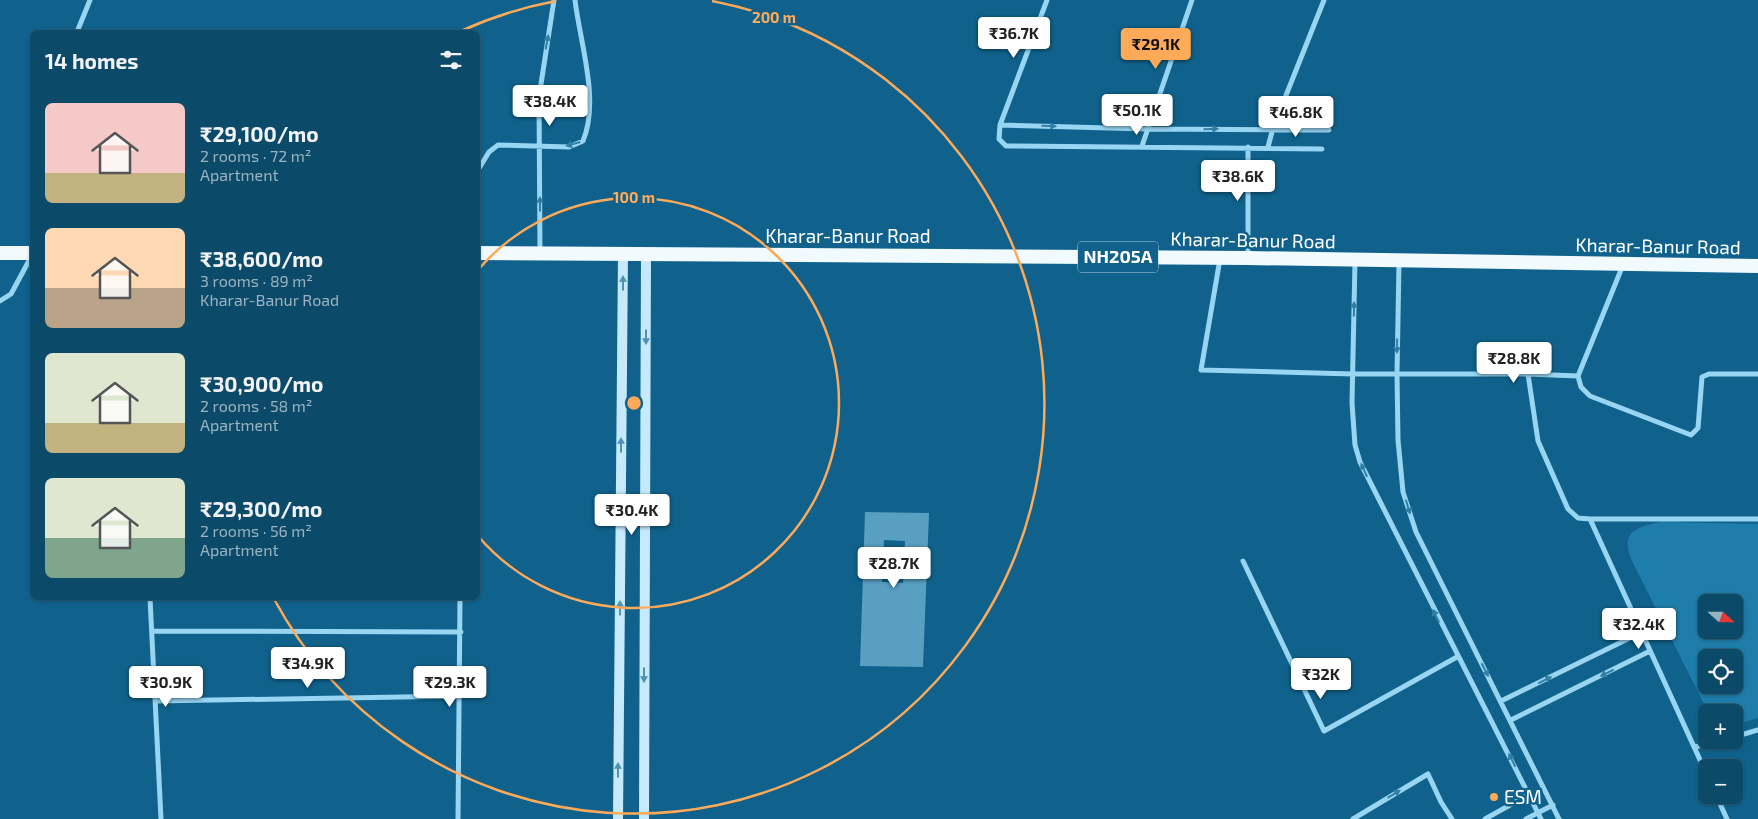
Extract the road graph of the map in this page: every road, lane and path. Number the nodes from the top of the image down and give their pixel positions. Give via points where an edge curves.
1 (90, 0) edge
2 (554, 0) edge
3 (575, 0) edge
4 (1047, 0) edge
5 (1192, 0) edge
6 (1324, 0) edge
7 (78, 30) edge
8 (1000, 125) junction
9 (1273, 128) junction
10 (1146, 129) junction
11 (1329, 130) dead end
12 (540, 145) junction
13 (1142, 146) junction
14 (1248, 146) junction
15 (1268, 147) junction
16 (1322, 149) dead end
17 (480, 167) edge
18 (0, 253) edge
19 (480, 253) edge
20 (540, 253) junction
21 (623, 253) junction
22 (646, 253) junction
23 (30, 254) edge
24 (30, 258) edge
25 (1220, 258) junction
26 (1248, 258) junction
27 (1354, 261) junction
28 (1399, 262) junction
29 (1623, 264) junction
30 (1758, 266) edge
31 (0, 301) edge
32 (1353, 374) junction
33 (1397, 374) junction
34 (1528, 374) junction
35 (1758, 374) edge
36 (1578, 376) junction
37 (1590, 519) junction
38 (1758, 519) edge
39 (1243, 561) dead end
40 (150, 600) edge
41 (460, 600) edge
42 (152, 631) junction
43 (461, 632) junction
44 (1642, 632) junction
45 (1650, 651) junction
46 (1457, 657) junction
47 (460, 696) junction
48 (155, 701) junction
49 (1501, 701) junction
50 (1511, 720) junction
51 (1758, 730) edge
52 (1743, 734) edge
53 (1698, 746) edge
54 (1695, 747) junction
55 (1700, 759) edge
56 (1530, 794) junction
57 (1720, 804) edge
58 (1553, 805) junction
59 (1538, 812) junction
60 (162, 819) edge
61 (458, 819) edge
62 (618, 819) edge
63 (644, 819) edge
64 (1353, 819) edge
65 (1452, 819) edge
66 (1486, 819) edge
67 (1526, 819) edge
68 (1541, 819) edge
69 (1559, 819) edge
70 (1727, 819) edge

1 - 7 street
12 -> 2 street via 539,96
3 -> 12 street via 588,83 587,130 583,141 576,145
4 - 8 street
5 - 10 street
6 - 9 street
8 -> 10 street
8 - 13 street via 1000,139 1006,146
10 -> 9 street
9 - 11 street
9 - 15 street
10 - 13 street
12 - 17 street via 498,145
20 -> 12 street
13 - 14 street
14 - 15 street
14 - 26 street
15 - 16 street
18 - 23 highway
19 - 20 highway, Kharar-Banur Road / NH205A
20 - 21 highway, Kharar-Banur Road / NH205A
21 - 22 highway, Kharar-Banur Road / NH205A
62 -> 21 main road
22 - 25 highway, Kharar-Banur Road / NH205A
22 -> 63 main road
24 - 31 street via 11,294
25 - 26 highway, Kharar-Banur Road / NH205A
25 - 32 street via 1201,370
26 - 27 highway, Kharar-Banur Road / NH205A
27 - 28 highway, Kharar-Banur Road / NH205A
32 -> 27 street
28 - 29 highway, Kharar-Banur Road / NH205A
28 -> 33 street
29 - 30 highway, Kharar-Banur Road / NH205A
29 - 36 street
32 - 33 street
46 -> 32 street via 1360,462 1353,423
33 - 34 street
33 -> 49 street via 1401,473 1408,510
34 - 36 street
34 - 37 street via 1534,424 1543,455 1568,509 1578,518
35 - 36 street via 1704,375 1700,381 1698,428 1692,435 1590,396 1580,387
37 - 38 street
37 - 44 street
39 - 46 street via 1324,730
40 - 42 street
41 - 43 street
42 - 43 street
42 - 48 street
43 - 47 street
44 - 45 street
49 -> 44 street
45 -> 50 street
45 - 54 street
56 -> 46 street
47 - 48 street
47 - 61 street
48 - 60 street
49 - 50 street
50 - 58 street
51 - 52 street
53 - 54 street
54 - 55 street
56 - 59 street
56 - 66 street
57 - 70 street
58 - 59 street
58 - 69 street
59 - 67 street
59 - 68 street
64 -> 65 street via 1428,774

